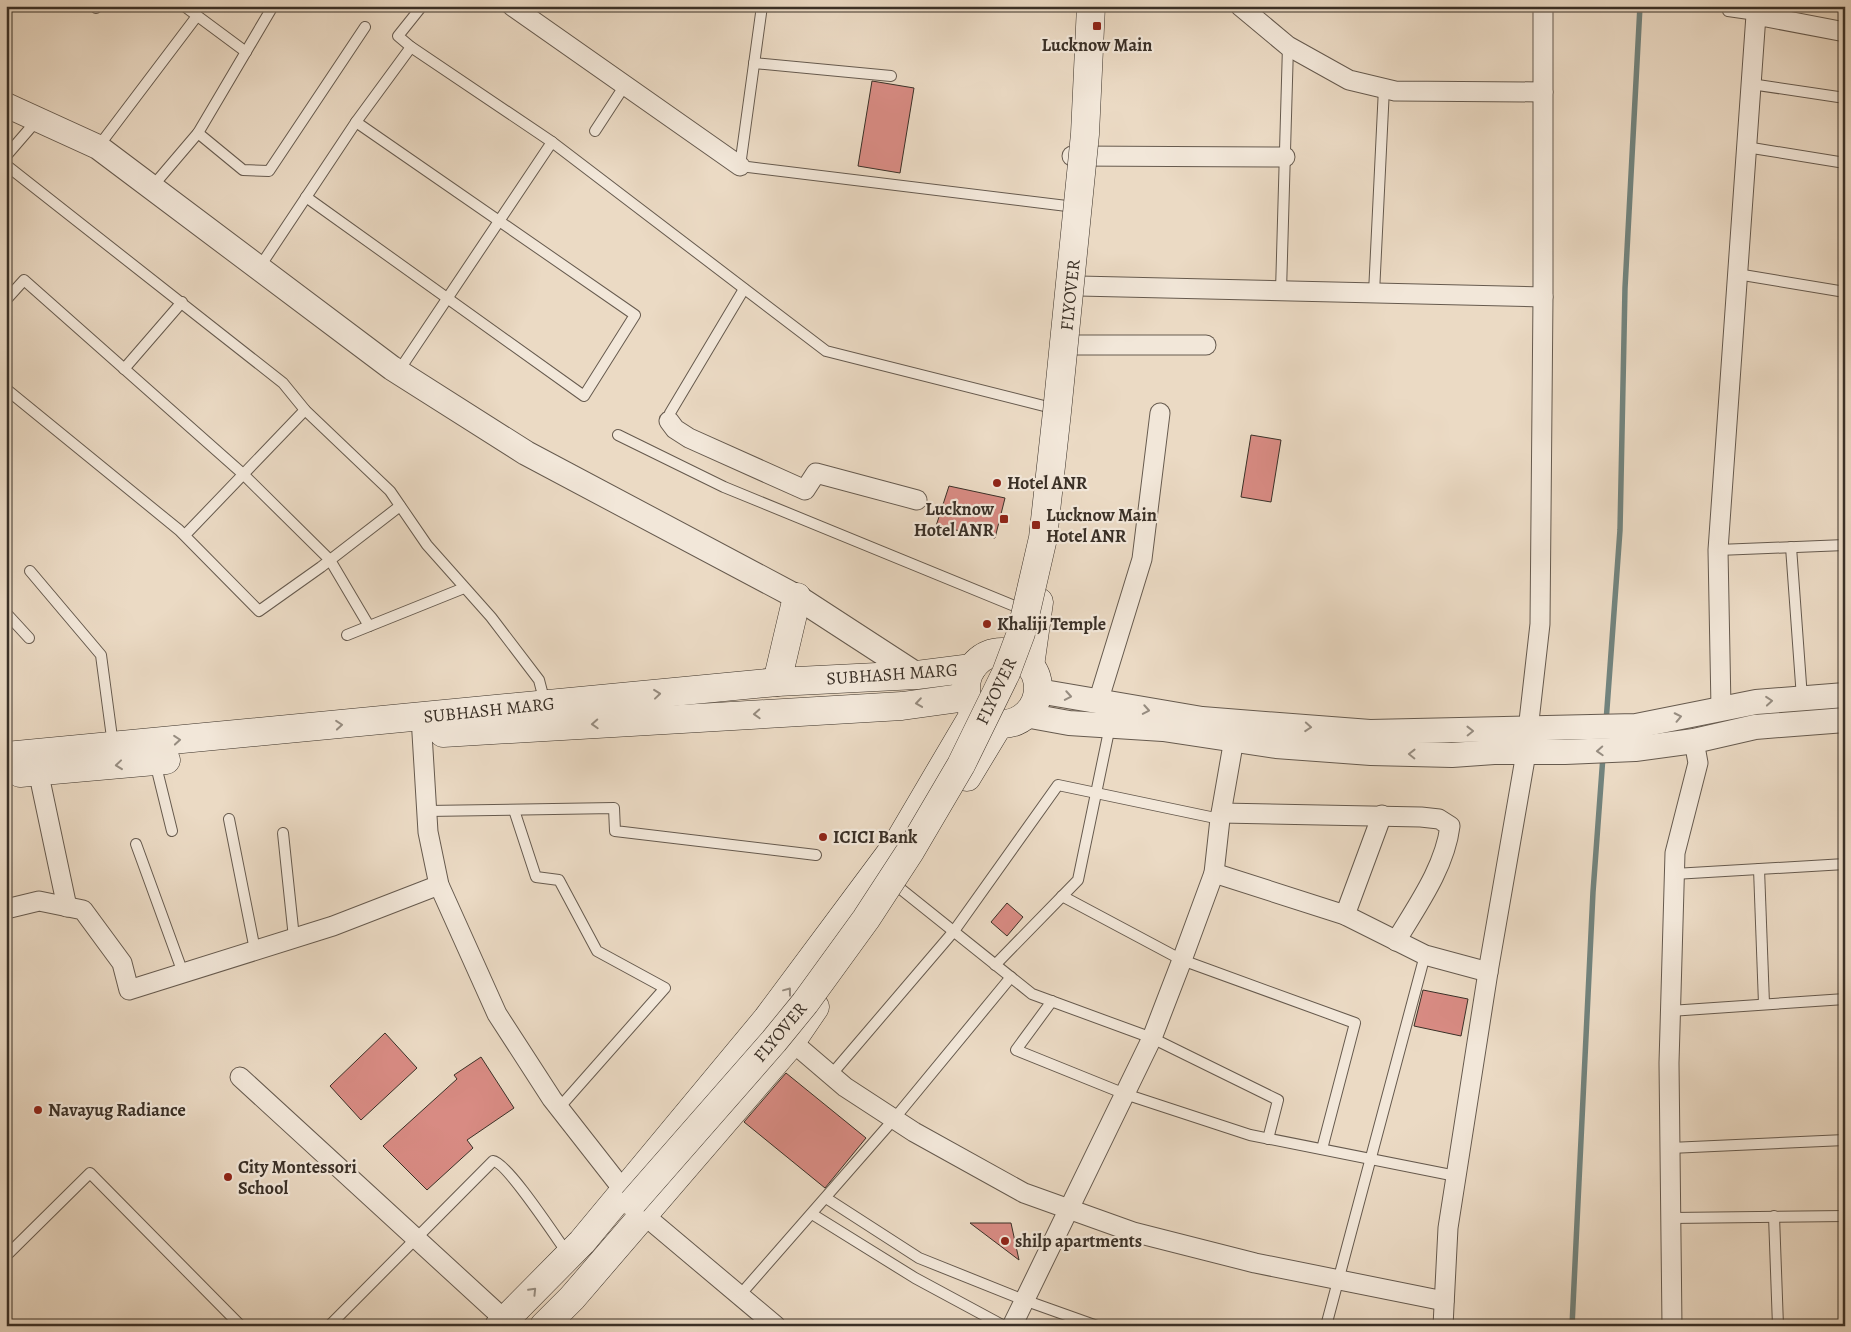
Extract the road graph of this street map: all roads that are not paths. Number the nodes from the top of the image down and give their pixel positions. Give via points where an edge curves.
1 (184, 6) edge
2 (273, 6) edge
3 (422, 6) edge
4 (512, 6) edge
5 (762, 6) edge
6 (1080, 6) edge
7 (1091, 6) edge
8 (1098, 6) edge
9 (1240, 6) edge
10 (1543, 6) edge
11 (1729, 6) edge
12 (197, 16) junction
13 (1756, 16) junction
14 (365, 27) dead end
15 (1845, 32) edge
16 (1288, 46) junction
17 (411, 47) junction
18 (246, 52) junction
19 (754, 63) junction
20 (891, 76) dead end
21 (1751, 84) junction
22 (625, 85) junction
23 (1384, 88) junction
24 (1543, 92) junction
25 (1845, 98) edge
26 (6, 104) edge
27 (38, 119) junction
28 (356, 122) junction
29 (595, 131) dead end
30 (198, 134) junction
31 (552, 142) junction
32 (98, 146) junction
33 (1746, 147) junction
34 (6, 156) edge
35 (1082, 156) junction
36 (1285, 158) junction
37 (1845, 163) edge
38 (6, 165) edge
39 (740, 166) junction
40 (152, 187) junction
41 (306, 197) junction
42 (1078, 208) junction
43 (499, 221) junction
44 (259, 268) junction
45 (1738, 274) junction
46 (1079, 286) junction
47 (744, 289) junction
48 (1281, 291) junction
49 (1845, 292) edge
50 (1374, 293) junction
51 (1543, 296) junction
52 (448, 298) junction
53 (6, 300) edge
54 (182, 302) junction
55 (1073, 345) junction
56 (1206, 345) dead end
57 (124, 368) junction
58 (398, 372) junction
59 (6, 389) edge
60 (1048, 407) junction
61 (305, 410) junction
62 (1160, 413) dead end
63 (669, 421) joint
64 (618, 435) dead end
65 (243, 474) junction
66 (917, 500) dead end
67 (400, 506) junction
68 (184, 535) junction
69 (1845, 545) edge
70 (1791, 547) junction
71 (1718, 550) junction
72 (330, 560) junction
73 (30, 571) dead end
74 (464, 588) junction
75 (797, 597) junction
76 (1017, 607) junction
77 (6, 613) edge
78 (369, 626) junction
79 (347, 635) dead end
80 (29, 638) dead end
81 (1003, 652) junction
82 (972, 668) junction
83 (917, 675) junction
84 (1034, 678) junction
85 (777, 682) junction
86 (1845, 695) edge
87 (1802, 698) junction
88 (1098, 702) junction
89 (971, 704) junction
90 (546, 705) junction
91 (1721, 708) junction
92 (1026, 715) junction
93 (1845, 720) edge
94 (999, 724) junction
95 (421, 726) junction
96 (1110, 726) junction
97 (1635, 737) junction
98 (1234, 740) junction
99 (1527, 741) junction
100 (1694, 741) junction
101 (114, 746) junction
102 (6, 756) edge
103 (36, 762) junction
104 (155, 762) junction
105 (6, 774) edge
106 (1097, 794) junction
107 (514, 810) junction
108 (427, 811) junction
109 (1220, 816) junction
110 (1382, 816) junction
111 (229, 819) dead end
112 (172, 831) dead end
113 (283, 833) dead end
114 (136, 844) dead end
115 (816, 855) dead end
116 (1845, 864) edge
117 (1759, 869) junction
118 (877, 870) junction
119 (1214, 873) junction
120 (1674, 874) junction
121 (439, 885) junction
122 (899, 887) junction
123 (1062, 896) junction
124 (66, 907) junction
125 (6, 909) edge
126 (1345, 915) junction
127 (954, 931) junction
128 (294, 938) junction
129 (1396, 941) junction
130 (255, 950) junction
131 (1425, 955) junction
132 (1182, 960) junction
133 (995, 965) junction
134 (1488, 972) junction
135 (183, 973) junction
136 (1011, 977) junction
137 (1845, 999) edge
138 (1052, 1001) junction
139 (1764, 1004) junction
140 (1670, 1011) junction
141 (767, 1019) junction
142 (1152, 1038) junction
143 (792, 1041) junction
144 (831, 1075) junction
145 (240, 1077) dead end
146 (1125, 1094) junction
147 (559, 1108) junction
148 (894, 1119) junction
149 (1268, 1139) junction
150 (1845, 1140) edge
151 (1670, 1148) junction
152 (1322, 1150) junction
153 (1371, 1159) junction
154 (1456, 1176) junction
155 (826, 1198) junction
156 (634, 1203) junction
157 (1069, 1209) junction
158 (812, 1214) junction
159 (1774, 1216) junction
160 (1845, 1216) edge
161 (1671, 1218) junction
162 (610, 1228) junction
163 (414, 1239) junction
164 (572, 1252) junction
165 (6, 1256) edge
166 (596, 1271) junction
167 (1339, 1280) junction
168 (740, 1296) junction
169 (1024, 1300) junction
170 (1444, 1301) junction
171 (507, 1324) edge
172 (241, 1326) edge
173 (329, 1326) edge
174 (544, 1326) edge
175 (776, 1326) edge
176 (1004, 1326) edge
177 (1012, 1326) edge
178 (1097, 1326) edge
179 (1326, 1326) edge
180 (1443, 1326) edge
181 (1672, 1326) edge
182 (1778, 1326) edge

1 - 12 lane
2 - 18 lane
3 - 17 lane via 398,36
4 - 22 street
5 - 19 lane
6 - 35 main road
7 - 156 main road, FLYOVER, bridge via 1085,134 1055,432 1042,538 1015,649 961,765 866,919 799,1011
8 - 35 main road
9 - 16 street
10 - 24 street
11 - 13 lane via 1728,11
12 - 18 lane
12 - 32 lane
13 - 15 street
13 - 21 street
14 - 30 lane via 268,171 243,170
16 - 23 street via 1349,80
16 - 36 lane
17 - 28 lane
17 - 31 lane
18 - 30 lane
19 - 20 lane
19 - 39 lane
21 - 25 lane
21 - 33 street
22 - 29 lane
22 - 39 street
23 - 24 street via 1395,91
23 - 50 lane
24 - 51 street
26 - 27 street
27 - 32 street
27 - 34 lane
28 - 41 lane
28 - 43 lane
30 - 40 lane
31 - 43 lane
31 - 47 lane
32 - 40 street
33 - 37 lane
33 - 45 street
35 - 36 street
35 - 42 main road
36 - 48 lane
38 - 54 lane
39 - 42 lane
40 - 44 street
41 - 44 lane
41 - 52 lane
42 - 46 main road
42 - 60 main road
43 - 52 lane
43 - 52 lane via 635,315 584,396
44 - 58 street
45 - 49 lane
45 - 71 street
46 - 48 street
46 - 55 main road
47 - 60 lane via 826,351
47 - 63 lane via 670,413
48 - 50 street
50 - 51 street
51 - 99 street via 1540,624
52 - 58 lane
53 - 57 lane via 24,280
54 - 57 lane
54 - 61 lane via 283,383
55 - 56 street
55 - 84 main road
57 - 65 lane
58 - 75 street via 526,453
59 - 68 lane
60 - 76 main road via 1036,524
61 - 65 lane
61 - 67 lane via 390,491
62 - 88 street via 1142,559
63 - 66 street via 675,430 689,438 805,490 816,474
64 - 76 lane via 724,487
65 - 68 lane
65 - 72 lane
67 - 72 lane
67 - 74 lane via 426,545
68 - 72 lane via 259,611
69 - 70 lane
70 - 71 lane
70 - 87 lane
71 - 91 street
72 - 78 lane
73 - 101 lane via 101,654
74 - 78 lane
74 - 90 lane via 491,617 539,680
75 - 83 street
75 - 85 main road
76 - 81 main road
77 - 80 lane
78 - 79 lane
81 - 82 main road via 980,659
81 - 84 main road via 1022,658
82 - 83 main road, SUBHASH MARG
82 - 89 main road via 968,677
83 - 85 main road, SUBHASH MARG
84 -> 88 street
84 - 92 main road via 1032,708
90 -> 85 main road, SUBHASH MARG
86 - 87 street
91 -> 87 street
88 -> 99 street via 1202,719
89 - 94 main road via 990,722
89 -> 95 main road
89 - 118 main road via 898,843
90 - 95 main road, SUBHASH MARG
97 -> 91 street
92 - 94 main road
92 - 96 street
93 - 100 street via 1755,727
94 - 122 main road
101 -> 95 main road, SUBHASH MARG
95 - 104 main road
95 - 108 street
96 - 98 street via 1163,729
96 - 106 lane
97 - 99 street via 1567,728
97 -> 99 street via 1565,752
97 - 100 street
99 -> 98 street via 1452,755 1371,753
98 - 109 street
99 - 134 street
100 - 120 street via 1698,763 1675,853
101 - 103 main road, SUBHASH MARG
102 - 103 main road, SUBHASH MARG
104 -> 103 main road
103 - 105 main road
103 - 124 street
104 - 112 lane
106 - 109 lane
106 - 123 lane via 1078,880
106 - 127 lane via 1058,785
107 - 108 lane
107 - 115 lane via 614,808 615,831
107 - 147 lane via 536,877 559,880 597,951 665,988
108 - 121 street
109 - 110 street
109 - 119 street
110 - 126 street
110 - 129 street via 1439,819 1450,826 1448,843 1437,868
111 - 130 lane
113 - 128 lane
114 - 135 lane
116 - 117 lane
117 - 120 lane
117 - 139 lane
118 - 122 lane
141 -> 118 main road
119 - 126 street
119 - 132 street
120 - 140 street
121 - 128 street
121 - 147 street via 497,1014
122 - 127 lane
122 - 143 main road
123 - 132 lane
123 - 133 lane
124 - 125 street via 39,900
124 - 135 street via 82,910 94,925 122,963 129,990
126 - 129 street
127 - 133 lane
127 - 144 lane
128 - 130 street
129 - 131 street
130 - 135 street
131 - 134 street
131 - 153 lane
132 - 142 street
132 - 152 lane via 1355,1023
133 - 136 lane
134 - 154 street
136 - 138 lane via 1032,994
136 - 148 lane
137 - 139 lane
138 - 142 lane
138 - 146 lane via 1016,1050
139 - 140 lane
140 - 151 street
141 - 143 street
141 - 156 main road
142 - 146 street
142 - 149 lane via 1278,1100
143 - 144 street
143 - 156 main road
144 - 148 street
145 - 163 street
146 - 149 lane
146 - 157 street
147 - 156 street
148 - 155 lane
148 - 157 street via 1024,1193
149 - 152 lane
150 - 151 lane
151 - 161 street
152 - 153 lane
153 - 154 lane
153 - 167 lane
154 - 170 street via 1448,1228
155 - 158 lane
155 - 169 lane via 919,1258
156 - 162 main road, FLYOVER
156 - 164 main road
156 - 166 main road
156 - 168 street
157 - 167 street via 1152,1236 1255,1263
157 - 169 street
158 - 168 lane
158 - 176 lane via 915,1278
159 - 160 lane
159 - 161 lane
159 - 182 lane
161 - 181 street
162 - 164 main road, FLYOVER
162 - 166 main road, FLYOVER
163 - 164 lane via 490,1162 496,1161
163 - 171 street
163 - 173 lane
171 -> 164 main road
165 - 172 lane via 90,1173
166 - 174 main road
167 - 170 street
167 - 179 lane
168 - 175 street
169 - 177 street
169 - 178 lane
170 - 180 street

